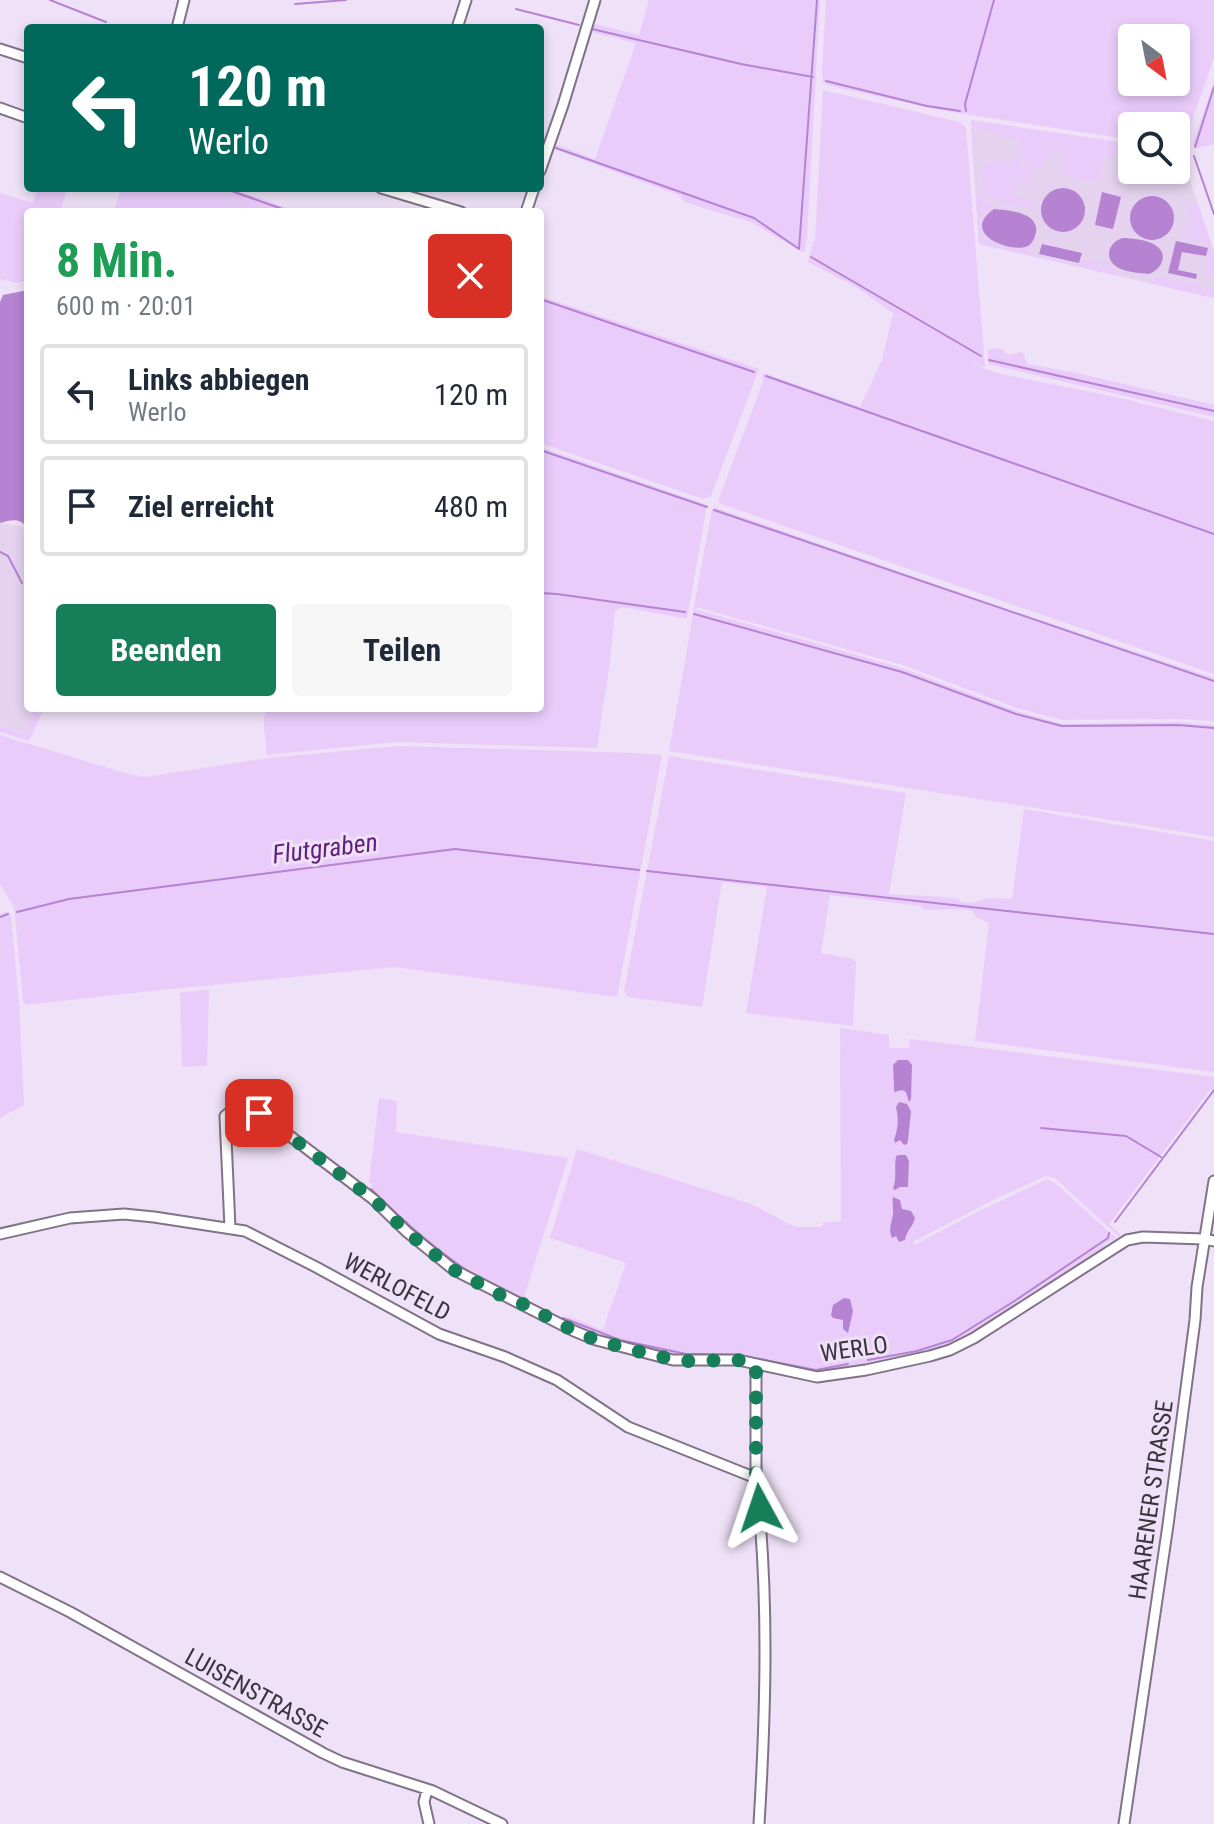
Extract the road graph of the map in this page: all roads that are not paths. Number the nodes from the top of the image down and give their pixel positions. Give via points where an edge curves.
1 (184, 0) edge
2 (466, 0) edge
3 (595, 0) edge
4 (178, 24) edge
5 (458, 24) edge
6 (0, 49) edge
7 (24, 57) edge
8 (0, 108) edge
9 (24, 117) edge
10 (544, 160) edge
11 (410, 192) edge
12 (451, 208) edge
13 (1214, 1181) edge
14 (230, 1228) junction
15 (0, 1234) edge
16 (1209, 1240) edge
17 (756, 1365) junction
18 (756, 1478) junction
19 (0, 1577) edge
20 (427, 1790) junction
21 (429, 1824) edge
22 (502, 1824) edge
23 (759, 1824) edge
24 (1124, 1824) edge

1 - 4 street
2 - 5 street
3 - 10 street
6 - 7 street
8 - 9 street
11 - 12 street
13 - 16 street, HAARENER STRASSE
14 - 15 street, WERLOFELD via 124,1214 70,1218
14 - 17 street, WERLO via 225,1116 250,1108 373,1199 454,1270 504,1297 585,1335 656,1356
14 - 18 street, WERLOFELD via 316,1267 439,1334 557,1380 628,1427
16 - 17 street, WERLO via 1127,1240 988,1330 941,1353 826,1376
16 - 24 street, HAARENER STRASSE
17 - 18 street
18 - 23 street via 765,1625
19 - 20 street, LUISENSTRASSE via 323,1753
20 - 21 street
20 - 22 street, LUISENSTRASSE

